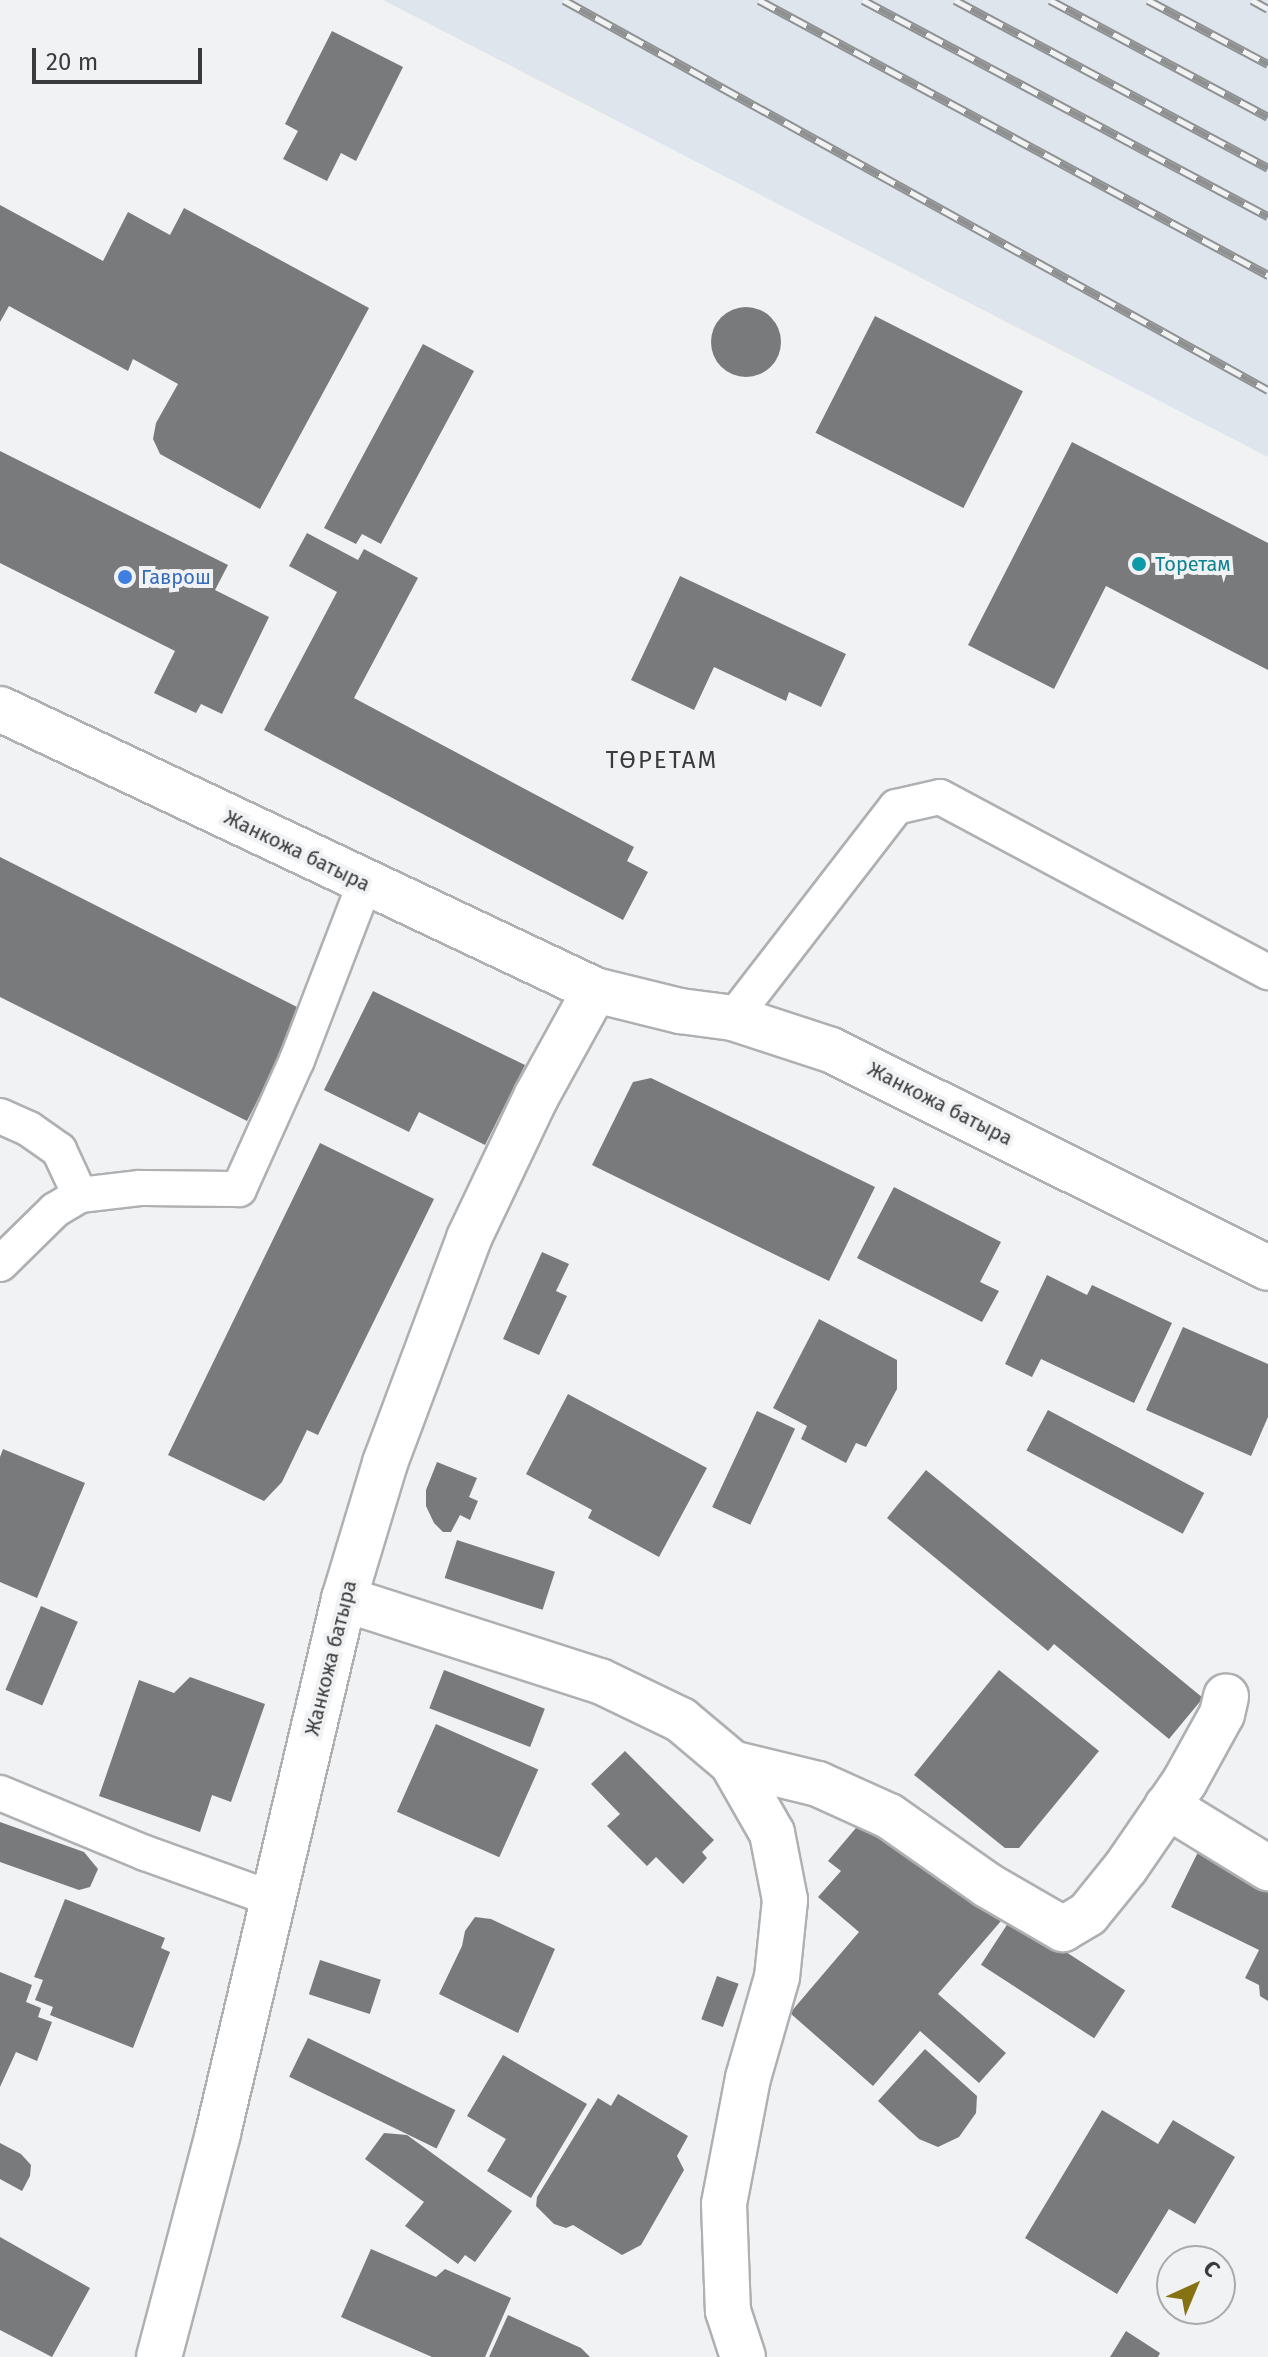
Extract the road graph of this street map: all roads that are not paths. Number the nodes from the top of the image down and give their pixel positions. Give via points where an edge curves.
1 (0, 709) edge
2 (365, 883) junction
3 (1268, 972) edge
4 (595, 990) junction
5 (733, 1018) junction
6 (0, 1116) edge
7 (80, 1195) junction
8 (0, 1264) edge
9 (1268, 1268) edge
10 (344, 1599) junction
11 (1226, 1696) dead end
12 (732, 1763) junction
13 (0, 1793) edge
14 (1167, 1806) junction
15 (1268, 1868) edge
16 (273, 1899) junction
17 (159, 2357) edge
18 (743, 2357) edge

1 - 2 street, Жанкожа батыра
2 - 4 street, Жанкожа батыра
2 - 7 lane via 297,1060 239,1189 140,1188
3 - 5 lane via 940,797 896,807
4 - 5 street, Жанкожа батыра
4 - 10 street, Жанкожа батыра via 536,1097 469,1238 385,1463
5 - 9 street, Жанкожа батыра via 831,1050
6 - 7 lane via 59,1150
7 - 8 lane via 55,1210
10 - 12 street via 600,1681 681,1720
10 - 16 street, Жанкожа батыра
11 - 14 street via 1222,1714
12 - 14 street via 818,1784 889,1816 987,1885 1063,1929 1088,1914
12 - 18 street via 772,1833 785,1900 777,1977 748,2078 724,2204 728,2311
13 - 16 lane
14 - 15 street
16 - 17 street, Жанкожа батыра

